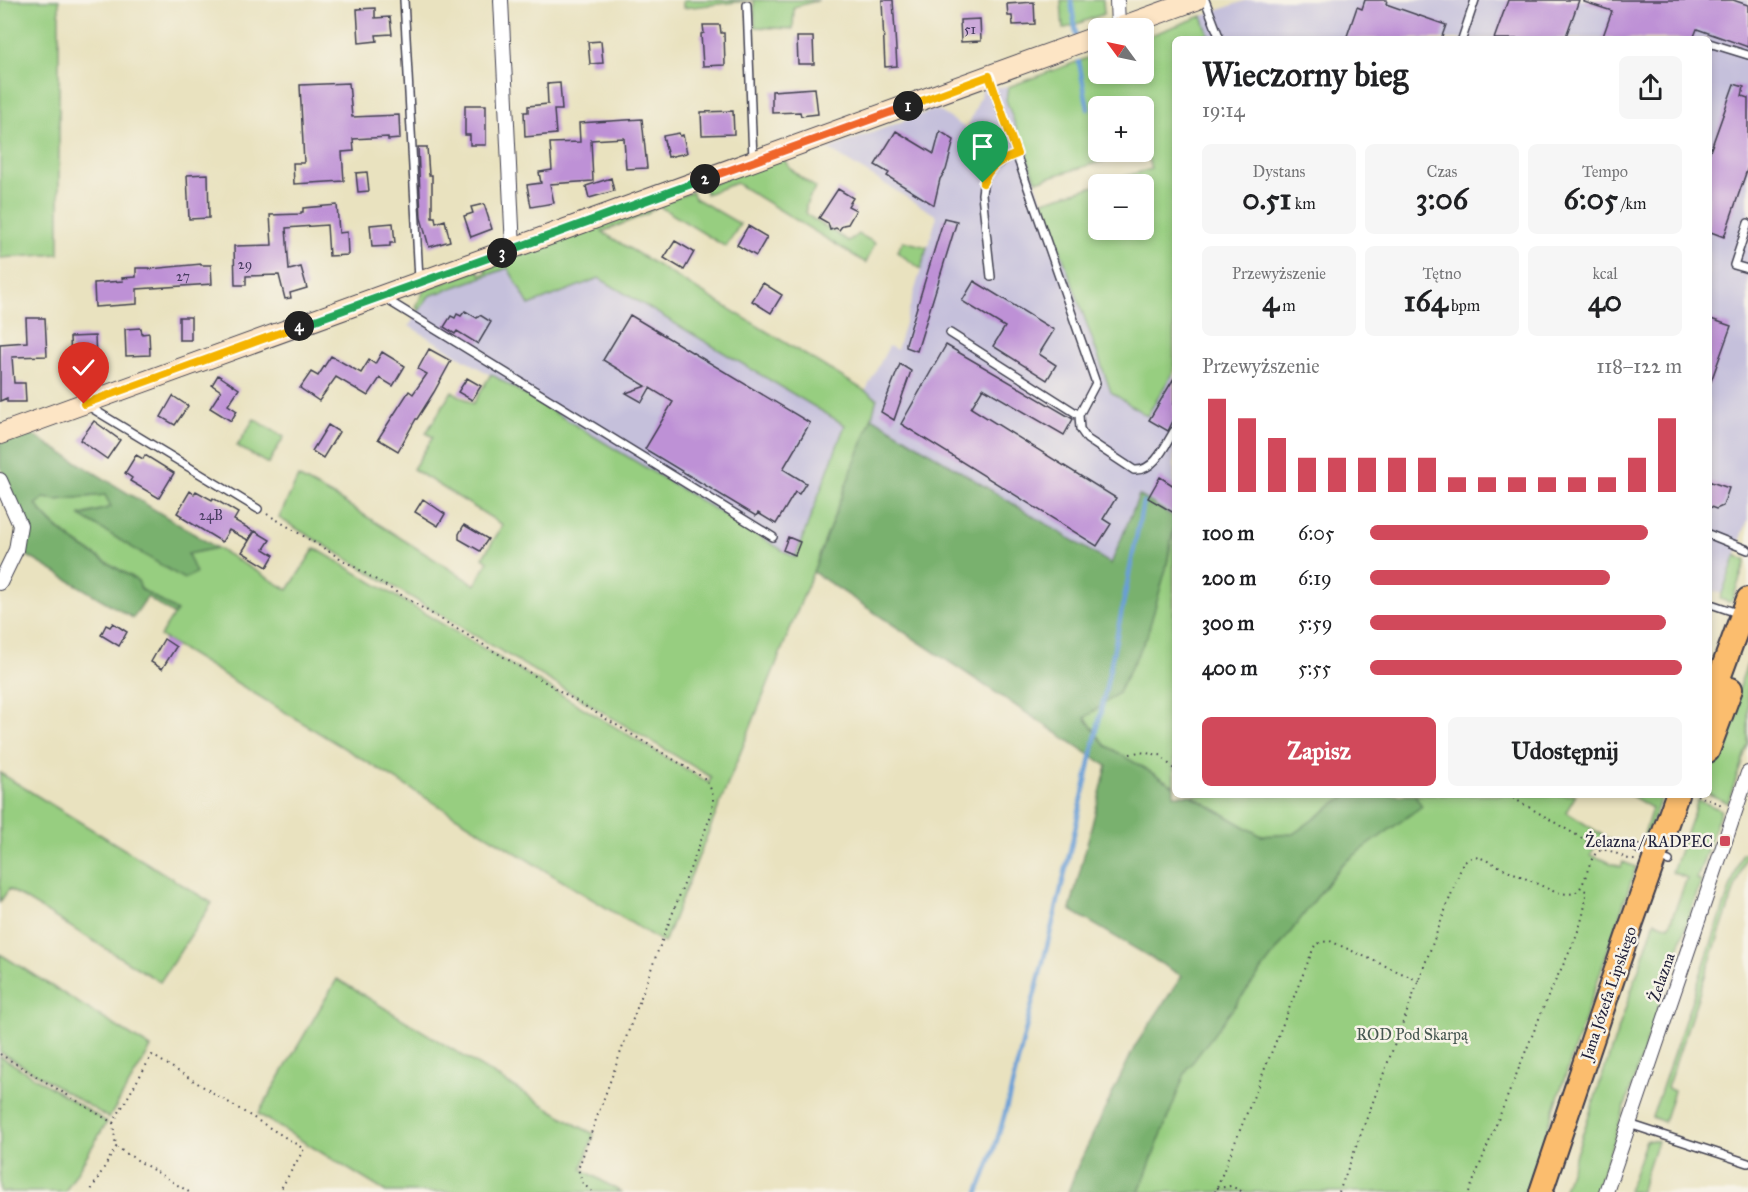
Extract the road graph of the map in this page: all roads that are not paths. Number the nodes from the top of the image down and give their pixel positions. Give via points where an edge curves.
1 (404, 0) edge
2 (501, 0) edge
3 (1117, 0) edge
4 (1196, 0) edge
5 (1205, 0) edge
6 (1474, 0) edge
7 (747, 5) dead end
8 (1118, 18) edge
9 (1146, 18) edge
10 (1219, 36) edge
11 (1463, 36) edge
12 (1088, 40) edge
13 (1712, 44) edge
14 (1748, 55) edge
15 (989, 76) junction
16 (1017, 154) junction
17 (753, 162) junction
18 (1748, 223) edge
19 (513, 248) junction
20 (1748, 269) edge
21 (991, 277) dead end
22 (419, 283) junction
23 (381, 296) junction
24 (950, 333) dead end
25 (84, 404) junction
26 (1079, 415) junction
27 (0, 434) edge
28 (1172, 434) edge
29 (0, 480) edge
30 (258, 509) road end
31 (1712, 536) edge
32 (773, 537) dead end
33 (1748, 550) edge
34 (0, 583) edge
35 (1712, 604) edge
36 (1746, 610) edge
37 (1748, 643) edge
38 (1712, 698) edge
39 (1712, 740) edge
40 (1747, 779) edge
41 (1676, 798) edge
42 (1690, 798) edge
43 (1651, 854) junction
44 (1629, 1124) junction
45 (1748, 1162) edge
46 (1541, 1192) edge
47 (1557, 1192) edge
48 (1606, 1192) edge

1 - 22 lane
2 - 19 street
3 - 8 street
4 - 9 street
5 - 10 lane
6 - 11 lane
7 - 17 lane
12 - 15 street
13 - 14 lane
15 - 16 lane
15 - 17 street
16 - 21 lane via 995,164 983,183
16 - 26 lane via 1096,383
17 - 19 street
18 - 20 lane via 1734,265
19 - 22 street
22 - 23 street
23 - 25 street
23 - 32 lane
24 - 26 lane
25 - 27 street
25 - 30 lane
26 - 28 lane via 1080,429 1087,439 1134,470 1142,471 1152,465
29 - 34 street via 20,525 16,550
31 - 33 lane
35 - 36 lane
36 - 38 main road
37 - 39 main road
40 - 44 street, Żelazna
41 - 43 main road, Jana Józefa Lipskiego
42 - 43 main road, Jana Józefa Lipskiego
43 - 46 main road, Jana Józefa Lipskiego
43 - 47 main road, Jana Józefa Lipskiego
44 - 45 lane
44 - 48 street, Żelazna

